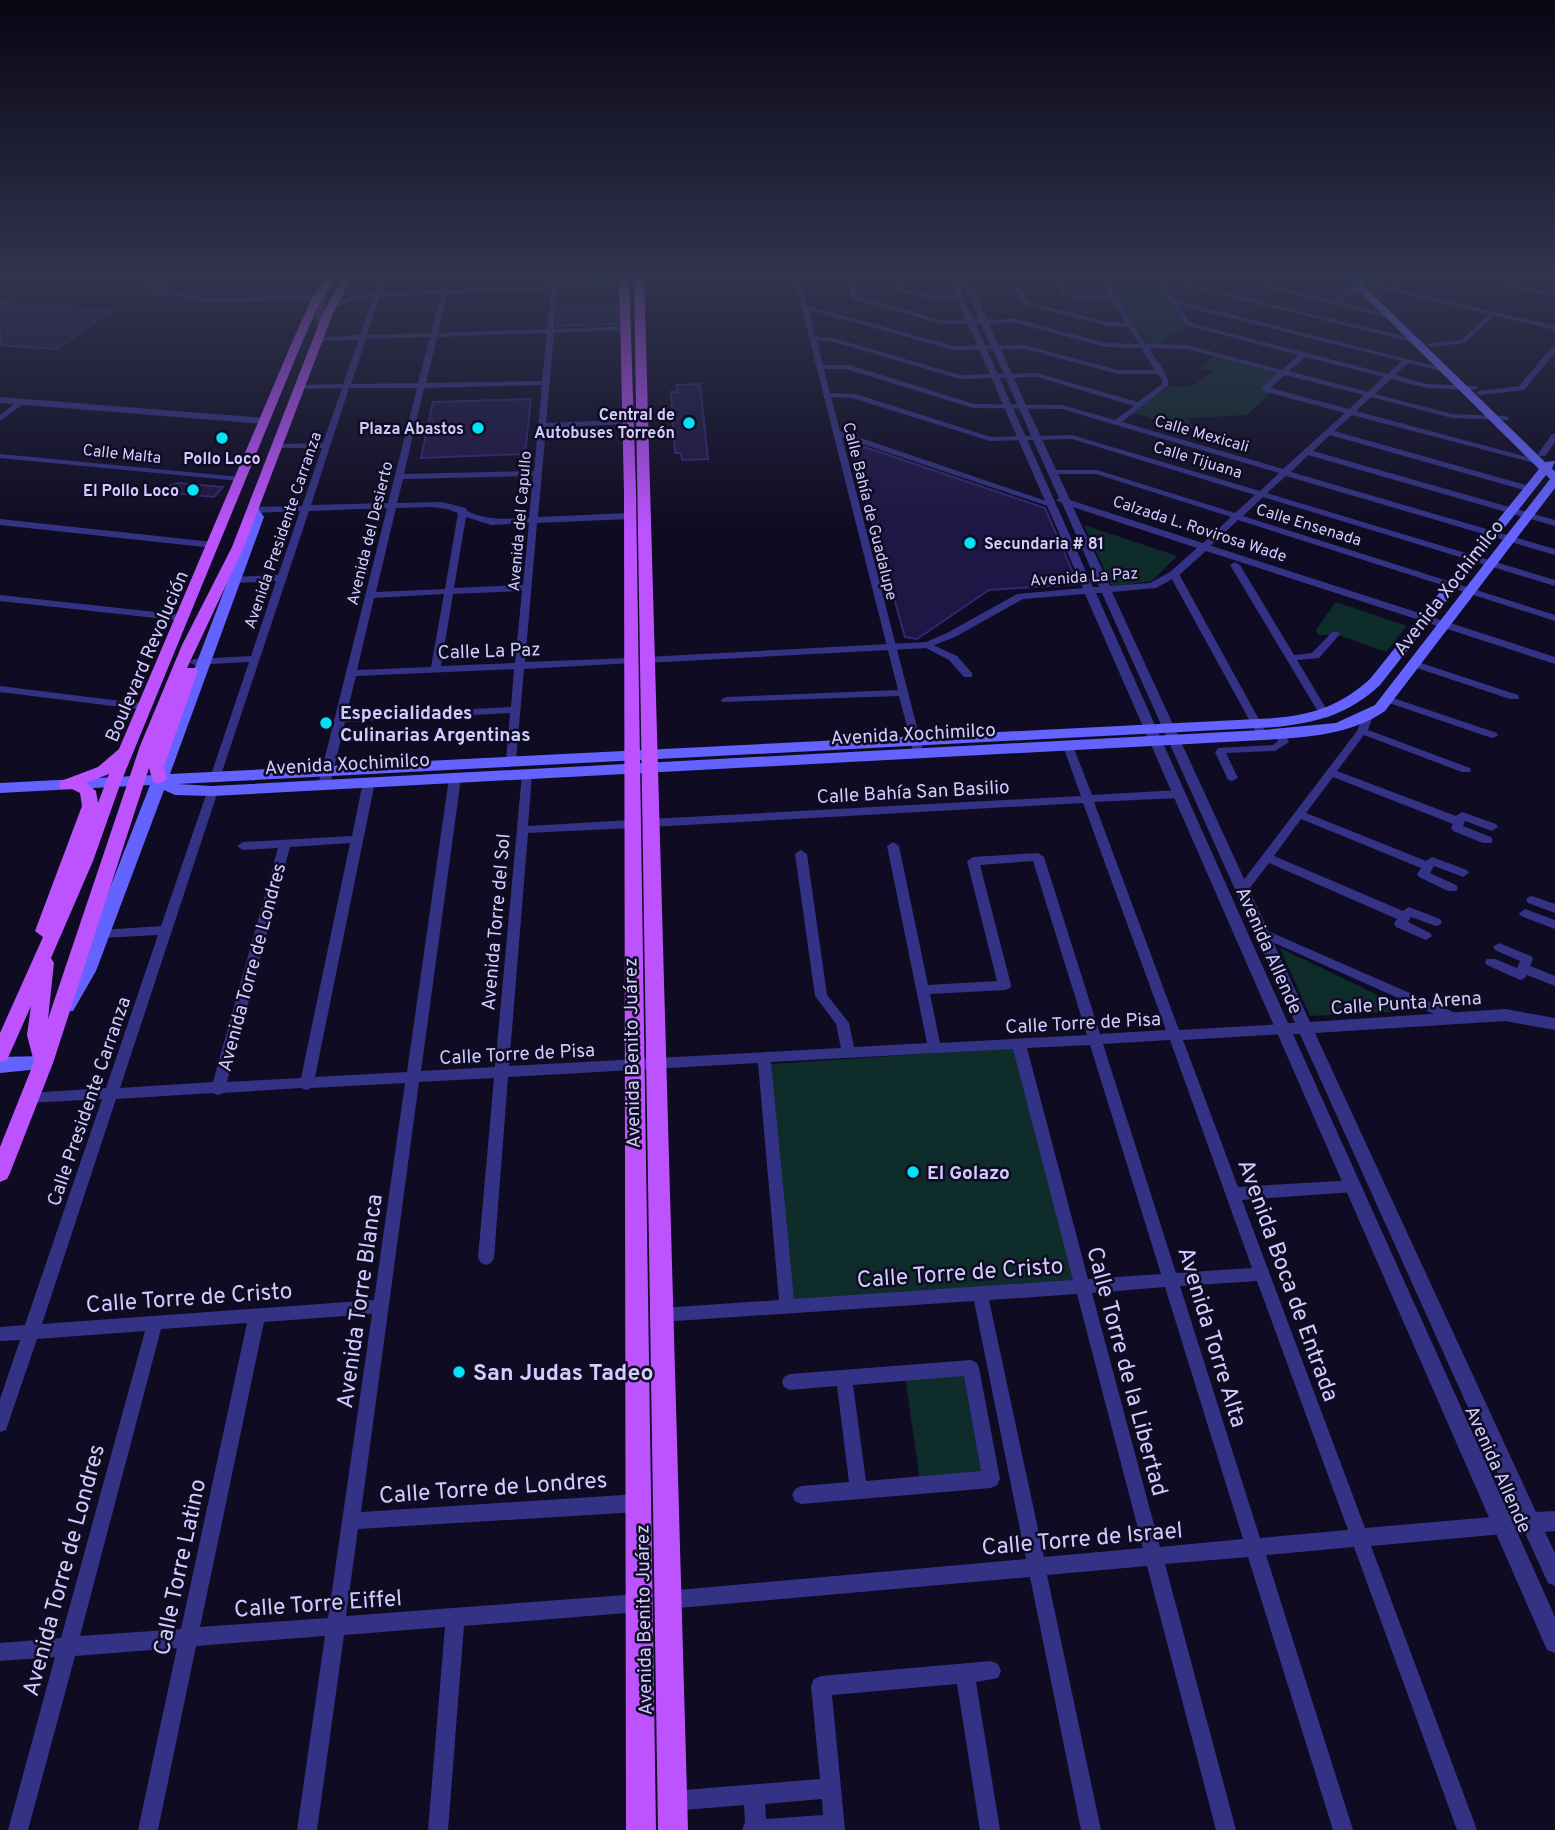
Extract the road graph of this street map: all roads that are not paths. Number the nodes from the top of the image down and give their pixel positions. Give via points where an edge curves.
1 (291, 359) edge
2 (310, 359) edge
3 (356, 359) edge
4 (428, 359) edge
5 (548, 359) edge
6 (633, 359) edge
7 (818, 359) edge
8 (899, 359) edge
9 (994, 359) edge
10 (1073, 359) edge
11 (1154, 359) edge
12 (1237, 359) edge
13 (1295, 359) edge
14 (1326, 359) edge
15 (1436, 359) edge
16 (1444, 359) edge
17 (1546, 359) edge
18 (1408, 360) joint
19 (820, 367) junction
20 (1446, 370) junction
21 (1284, 371) junction
22 (1162, 372) junction
23 (1390, 376) junction
24 (1002, 377) junction
25 (546, 383) junction
26 (347, 386) junction
27 (300, 387) junction
28 (421, 388) junction
29 (1473, 390) junction
30 (1370, 394) junction
31 (828, 395) junction
32 (0, 400) edge
33 (22, 402) junction
34 (1140, 405) junction
35 (1015, 406) junction
36 (1350, 412) junction
37 (0, 419) edge
38 (1500, 419) junction
39 (634, 420) junction
40 (265, 421) junction
41 (1116, 422) junction
42 (542, 426) junction
43 (836, 430) junction
44 (1328, 432) junction
45 (1555, 436) edge
46 (1029, 438) junction
47 (327, 445) junction
48 (278, 446) junction
49 (1306, 452) junction
50 (0, 456) edge
51 (1549, 468) edge
52 (1052, 472) junction
53 (1283, 472) junction
54 (538, 473) junction
55 (399, 477) junction
56 (240, 479) junction
57 (1527, 488) junction
58 (1259, 494) junction
59 (1058, 502) junction
60 (392, 505) junction
61 (306, 508) junction
62 (253, 510) junction
63 (463, 510) junction
64 (1510, 510) junction
65 (1529, 515) junction
66 (629, 516) junction
67 (1235, 517) junction
68 (533, 520) junction
69 (0, 522) edge
70 (1555, 523) edge
71 (1492, 533) junction
72 (1511, 539) junction
73 (213, 545) junction
74 (1201, 549) junction
75 (1555, 552) edge
76 (637, 559) junction
77 (1473, 559) junction
78 (1492, 564) junction
79 (1235, 565) junction
80 (201, 574) junction
81 (1174, 574) junction
82 (282, 579) junction
83 (235, 580) junction
84 (1555, 583) edge
85 (1452, 585) junction
86 (527, 588) junction
87 (449, 591) junction
88 (1472, 591) junction
89 (1090, 592) junction
90 (1107, 592) junction
91 (370, 595) junction
92 (0, 598) edge
93 (205, 612) junction
94 (183, 618) junction
95 (1555, 618) edge
96 (1423, 622) junction
97 (1443, 629) junction
98 (1335, 634) dead end
99 (927, 645) junction
100 (891, 648) junction
101 (1291, 658) junction
102 (255, 659) junction
103 (646, 660) junction
104 (629, 661) junction
105 (199, 662) junction
106 (1555, 662) edge
107 (1415, 664) junction
108 (520, 666) junction
109 (436, 669) junction
110 (1555, 671) edge
111 (351, 673) junction
112 (968, 675) dead end
113 (0, 689) edge
114 (903, 693) junction
115 (1514, 697) dead end
116 (1387, 699) junction
117 (726, 701) dead end
118 (145, 707) junction
119 (516, 710) junction
120 (1325, 715) junction
121 (340, 719) junction
122 (1364, 725) junction
123 (1259, 729) junction
124 (1172, 734) junction
125 (1280, 734) junction
126 (1152, 735) junction
127 (1493, 735) dead end
128 (1068, 746) junction
129 (917, 747) junction
130 (128, 748) junction
131 (511, 761) junction
132 (649, 761) junction
133 (630, 762) junction
134 (1466, 771) dead end
135 (1330, 772) junction
136 (527, 774) junction
137 (326, 777) junction
138 (455, 778) junction
139 (1232, 778) dead end
140 (159, 779) junction
141 (136, 781) junction
142 (113, 782) junction
143 (369, 782) junction
144 (214, 783) junction
145 (72, 784) junction
146 (0, 788) edge
147 (1179, 794) junction
148 (1087, 799) junction
149 (1299, 814) junction
150 (1460, 821) junction
151 (641, 823) junction
152 (1492, 827) dead end
153 (522, 830) junction
154 (357, 839) junction
155 (1488, 841) dead end
156 (285, 843) junction
157 (243, 845) dead end
158 (893, 846) dead end
159 (801, 854) dead end
160 (1266, 857) junction
161 (1428, 867) junction
162 (1463, 873) dead end
163 (1452, 888) dead end
164 (1242, 890) junction
165 (1532, 900) dead end
166 (1555, 909) edge
167 (1525, 913) dead end
168 (1405, 917) junction
169 (1436, 922) dead end
170 (1555, 925) edge
171 (166, 930) junction
172 (1263, 933) junction
173 (102, 934) junction
174 (1426, 936) dead end
175 (1499, 947) dead end
176 (44, 953) junction
177 (1491, 962) dead end
178 (1523, 968) junction
179 (1555, 981) edge
180 (923, 990) junction
181 (1455, 1018) junction
182 (57, 1019) junction
183 (1555, 1024) edge
184 (1305, 1028) junction
185 (1284, 1029) junction
186 (1174, 1036) junction
187 (1096, 1040) junction
188 (1018, 1045) junction
189 (935, 1049) junction
190 (849, 1054) junction
191 (0, 1055) edge
192 (764, 1059) junction
193 (43, 1063) junction
194 (0, 1065) edge
195 (646, 1065) junction
196 (502, 1074) junction
197 (414, 1079) junction
198 (306, 1085) junction
199 (218, 1090) junction
200 (110, 1094) junction
201 (29, 1098) junction
202 (0, 1173) edge
203 (1354, 1186) junction
204 (1233, 1194) junction
205 (637, 1210) junction
206 (486, 1258) dead end
207 (1262, 1274) junction
208 (1171, 1280) junction
209 (1082, 1286) junction
210 (980, 1292) junction
211 (382, 1306) junction
212 (787, 1306) junction
213 (257, 1315) junction
214 (661, 1315) junction
215 (155, 1323) junction
216 (31, 1332) junction
217 (0, 1334) edge
218 (844, 1378) junction
219 (790, 1382) dead end
220 (1005, 1414) junction
221 (979, 1415) junction
222 (0, 1424) edge
223 (859, 1490) junction
224 (801, 1495) dead end
225 (638, 1503) junction
226 (351, 1521) junction
227 (1555, 1521) edge
228 (1531, 1524) junction
229 (1503, 1525) junction
230 (1359, 1538) junction
231 (1255, 1547) junction
232 (1153, 1556) junction
233 (1036, 1567) junction
234 (1555, 1576) edge
235 (666, 1600) junction
236 (639, 1603) junction
237 (455, 1617) junction
238 (335, 1626) junction
239 (189, 1637) junction
240 (1555, 1642) edge
241 (67, 1646) junction
242 (0, 1652) edge
243 (991, 1671) dead end
244 (965, 1674) junction
245 (831, 1788) junction
246 (754, 1794) junction
247 (672, 1801) junction
248 (834, 1827) edge
249 (18, 1830) edge
250 (148, 1830) edge
251 (307, 1830) edge
252 (438, 1830) edge
253 (641, 1830) edge
254 (673, 1830) edge
255 (754, 1830) edge
256 (990, 1830) edge
257 (1091, 1830) edge
258 (1226, 1830) edge
259 (1343, 1830) edge
260 (1467, 1830) edge

1 - 40 main road, Boulevard Revolución
2 - 27 main road
3 - 26 street, Avenida Presidente Carranza
4 - 28 street, Avenida del Desierto
5 - 25 street, Avenida del Capullo
6 - 39 main road, Avenida Benito Juárez
7 - 19 street, Calle Bahía de Guadalupe
8 - 24 street via 953,376
9 - 24 street, Avenida Allende
10 - 22 street via 1118,372
11 - 22 street
12 - 21 street
13 - 21 street
14 - 23 street
15 - 20 main road
16 - 29 main road
17 - 29 street via 1521,388 1510,392
18 - 20 street
18 - 23 street, Avenida La Paz
19 - 31 street, Calle Bahía de Guadalupe
19 - 35 street, Calle Mexicali via 847,367 973,406
20 - 29 main road
21 - 30 street
21 - 36 street via 1265,389
22 - 34 street via 1165,385
23 - 29 street
23 - 30 street, Avenida La Paz
24 - 34 street via 1048,377
24 - 35 street, Avenida Allende
25 - 28 street
25 - 42 street, Avenida del Capullo
26 - 27 street
26 - 28 street
26 - 47 street, Avenida Presidente Carranza
27 - 48 main road
28 - 55 street, Avenida del Desierto
29 - 38 main road
29 - 38 main road
30 - 36 street, Avenida La Paz
30 - 38 street via 1452,416
31 - 43 street, Calle Bahía de Guadalupe
31 - 46 street, Calle Tijuana via 853,396 982,437
32 - 33 street
33 - 37 street
33 - 40 street
34 - 41 street
35 - 41 street, Calle Mexicali via 1055,405
35 - 46 street, Avenida Allende
36 - 44 street, Avenida La Paz
36 - 51 street
38 - 51 main road
39 - 42 street
39 - 66 main road, Avenida Benito Juárez
39 - 76 main road, Avenida Benito Juárez via 642,452
40 - 48 main road via 278,426 274,441
40 - 56 main road, Boulevard Revolución
41 - 53 street, Calle Mexicali
42 - 54 street, Avenida del Capullo
43 - 59 street, Calzada L. Rovirosa Wade
43 - 100 street, Calle Bahía de Guadalupe
44 - 49 street, Avenida La Paz
44 - 57 street
45 - 51 street
46 - 52 street, Avenida Allende
46 - 58 street, Calle Tijuana via 1072,437
46 - 59 street, Avenida Allende
47 - 48 street
47 - 61 street, Avenida Presidente Carranza
48 - 62 main road
49 - 53 street, Avenida La Paz
49 - 64 street
50 - 56 street, Calle Malta
51 - 57 main road, Avenida Xochimilco
51 - 65 main road, Avenida Xochimilco
52 - 59 street, Avenida Allende
52 - 67 street, Calle Ensenada via 1097,472
53 - 58 street, Avenida La Paz
53 - 71 street, Calle Mexicali
54 - 55 street
54 - 68 street, Avenida del Capullo
55 - 60 street, Avenida del Desierto
56 - 62 main road via 245,502
56 - 73 main road, Boulevard Revolución
57 - 64 main road, Avenida Xochimilco
58 - 67 street, Avenida La Paz
58 - 77 street, Calle Tijuana
59 - 74 street, Calzada L. Rovirosa Wade
59 - 89 street, Avenida Allende
59 - 90 street, Avenida Allende
60 - 61 street
60 - 63 street via 447,504
60 - 91 street, Avenida del Desierto
61 - 62 street
61 - 82 street, Avenida Presidente Carranza
62 - 83 main road via 258,517
62 - 93 main road via 223,582
63 - 68 street via 483,521
63 - 87 street
64 - 65 street
64 - 71 main road, Avenida Xochimilco
65 - 70 street
65 - 72 main road, Avenida Xochimilco
66 - 68 street
66 - 76 main road, Avenida Benito Juárez
67 - 74 street, Avenida La Paz
67 - 85 street, Calle Ensenada
68 - 86 street, Avenida del Capullo
69 - 73 street
71 - 72 street, Calle Mexicali
71 - 77 main road, Avenida Xochimilco
72 - 75 street, Calle Mexicali
72 - 78 main road, Avenida Xochimilco
73 - 80 main road, Boulevard Revolución
74 - 79 street, Calzada L. Rovirosa Wade
74 - 81 street, Avenida La Paz
74 - 96 street, Calzada L. Rovirosa Wade
76 - 103 main road, Avenida Benito Juárez
76 - 104 main road, Avenida Benito Juárez
77 - 78 street, Calle Tijuana
77 - 85 main road, Avenida Xochimilco
78 - 84 street, Calle Tijuana
78 - 88 main road, Avenida Xochimilco
79 - 96 street, Calzada L. Rovirosa Wade
79 - 101 street
80 - 93 main road via 200,598
80 - 94 main road, Boulevard Revolución
81 - 90 street, Avenida La Paz via 1152,586
81 - 123 street
82 - 83 street
82 - 102 street, Avenida Presidente Carranza
83 - 105 main road
85 - 88 street, Calle Ensenada
85 - 96 main road, Avenida Xochimilco
86 - 87 street
86 - 108 street, Avenida del Capullo
87 - 91 street
87 - 109 street
88 - 95 street, Calle Ensenada
88 - 97 main road, Avenida Xochimilco
89 - 90 street, Avenida La Paz
89 - 99 street, Avenida La Paz via 1021,596 950,637
89 - 126 street, Avenida Allende
90 - 124 street, Avenida Allende
91 - 111 street, Avenida del Desierto
92 - 94 street
93 - 105 main road
93 - 141 main road
94 - 118 main road, Boulevard Revolución
96 - 97 street, Calzada L. Rovirosa Wade
96 - 120 main road, Avenida Xochimilco via 1362,696
97 - 106 street, Calzada L. Rovirosa Wade
97 - 107 main road, Avenida Xochimilco
97 - 110 street, Calzada L. Rovirosa Wade
98 - 101 street via 1315,656
99 - 100 street, Avenida La Paz
99 - 112 street via 953,658
100 - 103 street, Avenida La Paz
100 - 114 street, Calle Bahía de Guadalupe
101 - 120 street
102 - 105 street
102 - 144 street, Avenida Presidente Carranza
103 - 132 main road, Avenida Benito Juárez
104 - 108 street, Calle La Paz
104 - 133 main road, Avenida Benito Juárez
105 - 140 main road via 156,766
107 - 115 street
107 - 116 main road, Avenida Xochimilco
108 - 109 street, Calle La Paz
108 - 119 street, Avenida del Capullo
109 - 111 street, Calle La Paz
111 - 121 street, Avenida del Desierto
113 - 118 street
114 - 117 street
114 - 129 street, Calle Bahía de Guadalupe
116 - 122 main road, Avenida Xochimilco
116 - 127 street
118 - 130 main road, Boulevard Revolución
119 - 121 street
119 - 131 street, Avenida del Capullo
120 - 123 main road, Avenida Xochimilco
121 - 137 street, Avenida del Desierto
122 - 125 main road, Avenida Xochimilco
122 - 134 street
122 - 135 street
123 - 124 main road, Avenida Xochimilco
123 - 125 main road, Avenida Xochimilco
124 - 126 main road, Avenida Xochimilco
124 - 164 street, Avenida Allende
125 - 139 street via 1284,742 1275,748 1222,750
126 - 128 main road, Avenida Xochimilco
126 - 129 main road, Avenida Xochimilco
126 - 147 street, Avenida Allende
128 - 129 main road, Avenida Xochimilco
128 - 148 street, Avenida Boca de Entrada
129 - 132 main road, Avenida Xochimilco
130 - 142 main road, Boulevard Revolución
130 - 145 main road via 104,770
131 - 133 main road, Avenida Xochimilco
131 - 137 main road, Avenida Xochimilco
132 - 133 main road, Avenida Xochimilco
132 - 151 main road, Avenida Benito Juárez
133 - 136 main road, Avenida Xochimilco
133 - 151 main road, Avenida Benito Juárez
135 - 149 street
135 - 150 street
136 - 138 main road, Avenida Xochimilco
136 - 153 street, Avenida Torre del Sol
137 - 143 main road, Avenida Xochimilco
137 - 144 main road, Avenida Xochimilco
138 - 143 main road, Avenida Xochimilco
138 - 197 street, Avenida Torre Blanca
140 - 141 main road, Avenida Xochimilco
140 - 144 main road, Avenida Xochimilco via 176,790
140 - 173 main road
141 - 142 main road, Avenida Xochimilco
141 - 182 main road
142 - 145 main road, Avenida Xochimilco
142 - 176 main road, Boulevard Revolución
143 - 154 street
144 - 171 street, Calle Presidente Carranza
145 - 146 main road, Avenida Xochimilco
145 - 176 main road via 88,791 90,806 50,909
147 - 148 street, Calle Bahía San Basilio
147 - 185 street, Avenida Allende
148 - 151 street, Calle Bahía San Basilio
148 - 186 street, Avenida Boca de Entrada
149 - 160 street
149 - 161 street
150 - 152 street via 1462,816
150 - 155 street via 1457,828
151 - 153 street, Calle Bahía San Basilio
151 - 195 main road, Avenida Benito Juárez
153 - 196 street, Avenida Torre del Sol
154 - 156 street
154 - 198 street
156 - 157 street
156 - 199 street, Avenida Torre de Londres
158 - 180 street
159 - 190 street via 821,996 842,1023
160 - 164 street
160 - 168 street
161 - 162 street
161 - 163 street
164 - 172 street, Avenida Allende
165 - 166 street
167 - 170 street
168 - 169 street via 1409,911
168 - 174 street via 1400,924
171 - 173 street
171 - 200 street, Calle Presidente Carranza
172 - 181 street
172 - 184 street, Avenida Allende
173 - 182 main road via 83,979
175 - 178 street via 1527,959
176 - 191 main road, Boulevard Revolución
176 - 193 main road via 37,1035
177 - 178 street via 1520,975
178 - 179 street
180 - 187 street, Avenida Torre Alta via 1005,985 972,861 1038,857
180 - 189 street
181 - 183 street, Calle Punta Arena via 1505,1015
181 - 184 street, Calle Punta Arena
182 - 193 main road
184 - 185 street, Calle Punta Arena
184 - 228 street, Avenida Allende
185 - 186 street, Calle Punta Arena
185 - 203 street, Avenida Allende
186 - 187 street, Calle Torre de Pisa
186 - 204 street, Avenida Boca de Entrada
187 - 188 street, Calle Torre de Pisa
187 - 208 street, Avenida Torre Alta
188 - 189 street, Calle Torre de Pisa
188 - 209 street, Calle Torre de la Libertad
189 - 190 street, Calle Torre de Pisa
190 - 192 street, Calle Torre de Pisa
192 - 195 street, Calle Torre de Pisa
192 - 212 street
193 - 194 main road
193 - 201 main road
195 - 196 street, Calle Torre de Pisa
195 - 205 main road, Avenida Benito Juárez
195 - 214 main road, Avenida Benito Juárez
196 - 197 street, Calle Torre de Pisa
196 - 206 street, Avenida Torre del Sol
197 - 198 street, Calle Torre de Pisa
197 - 211 street, Avenida Torre Blanca
198 - 199 street, Calle Torre de Pisa
199 - 200 street, Calle Torre de Pisa
200 - 201 street, Calle Torre de Pisa
200 - 216 street, Calle Presidente Carranza
201 - 202 main road
203 - 204 street
203 - 229 street, Avenida Allende
204 - 207 street, Avenida Boca de Entrada
205 - 214 main road via 651,1300
205 - 225 main road, Avenida Benito Juárez
207 - 208 street, Calle Torre de Cristo
207 - 230 street, Avenida Boca de Entrada
208 - 209 street, Calle Torre de Cristo
208 - 231 street, Avenida Torre Alta
209 - 210 street, Calle Torre de Cristo
209 - 232 street, Calle Torre de la Libertad
210 - 212 street, Calle Torre de Cristo
210 - 220 street
211 - 213 street, Calle Torre de Cristo
211 - 226 street, Avenida Torre Blanca
212 - 214 street, Calle Torre de Cristo
213 - 215 street, Calle Torre de Cristo
213 - 239 street, Calle Torre Latino
214 - 235 main road, Avenida Benito Juárez
215 - 216 street, Calle Torre de Cristo
215 - 241 street, Avenida Torre de Londres
216 - 217 street, Calle Torre de Cristo
216 - 222 street, Calle Presidente Carranza
218 - 219 street
218 - 221 street via 971,1368
218 - 223 street
220 - 221 street
220 - 233 street
221 - 223 street via 991,1479
223 - 224 street
225 - 226 street, Calle Torre de Londres
225 - 236 main road, Avenida Benito Juárez
226 - 238 street, Avenida Torre Blanca
227 - 228 street
228 - 229 street
228 - 234 street, Avenida Allende
229 - 230 street, Calle Torre de Israel
229 - 240 street, Avenida Allende
230 - 231 street, Calle Torre de Israel
230 - 260 street, Avenida Boca de Entrada
231 - 232 street, Calle Torre de Israel
231 - 259 street, Avenida Torre Alta
232 - 233 street, Calle Torre de Israel
232 - 258 street, Calle Torre de la Libertad
233 - 235 street, Calle Torre de Israel
233 - 257 street
235 - 247 main road, Avenida Benito Juárez
236 - 237 street, Calle Torre Eiffel
236 - 253 main road, Avenida Benito Juárez
237 - 238 street, Calle Torre Eiffel
237 - 252 street
238 - 239 street, Calle Torre Eiffel
238 - 251 street, Avenida Torre Blanca
239 - 241 street, Calle Torre Eiffel
239 - 250 street, Calle Torre Latino
241 - 242 street, Calle Torre Eiffel
241 - 249 street, Avenida Torre de Londres
243 - 244 street
244 - 245 street via 821,1686
244 - 256 street
245 - 246 street
245 - 248 street
246 - 247 street
246 - 255 street
247 - 254 main road, Avenida Benito Juárez
248 - 255 street

